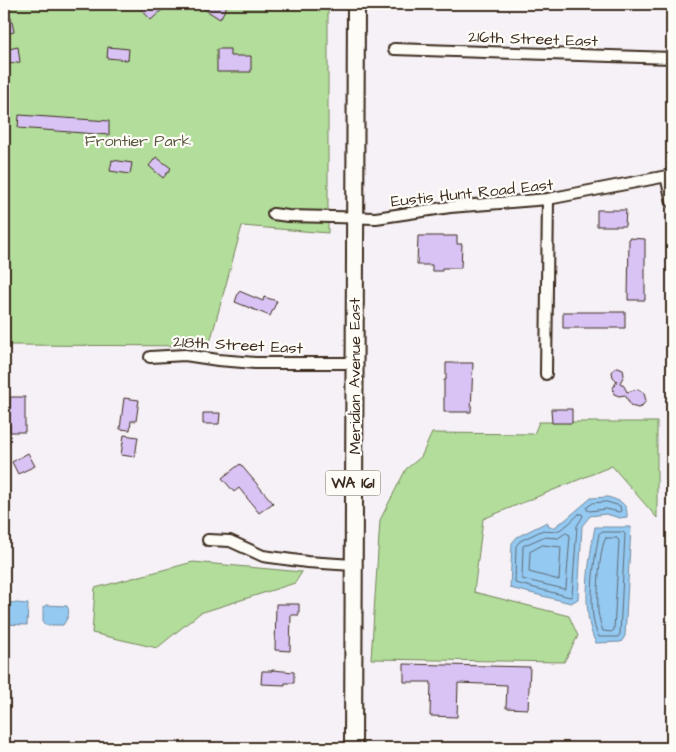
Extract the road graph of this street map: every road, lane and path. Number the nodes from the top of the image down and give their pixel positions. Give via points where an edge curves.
1 (356, 4) edge
2 (394, 49) dead end
3 (672, 58) edge
4 (669, 176) edge
5 (548, 199) junction
6 (672, 202) edge
7 (272, 214) dead end
8 (356, 218) junction
9 (150, 357) dead end
10 (354, 363) junction
11 (546, 374) dead end
12 (208, 540) dead end
13 (353, 565) junction
14 (353, 748) edge

1 - 8 main road, Meridian Avenue East / WA 161
2 - 3 street, 216th Street East
4 - 5 street, Eustis Hunt Road East
4 - 6 street
5 - 8 street, Eustis Hunt Road East
5 - 11 street
7 - 8 street, Eustis Hunt Road East
8 - 10 main road, Meridian Avenue East / WA 161
9 - 10 street, 218th Street East via 185,355 255,363
10 - 13 main road, Meridian Avenue East / WA 161
12 - 13 street via 230,541 263,556
13 - 14 main road, Meridian Avenue East / WA 161

